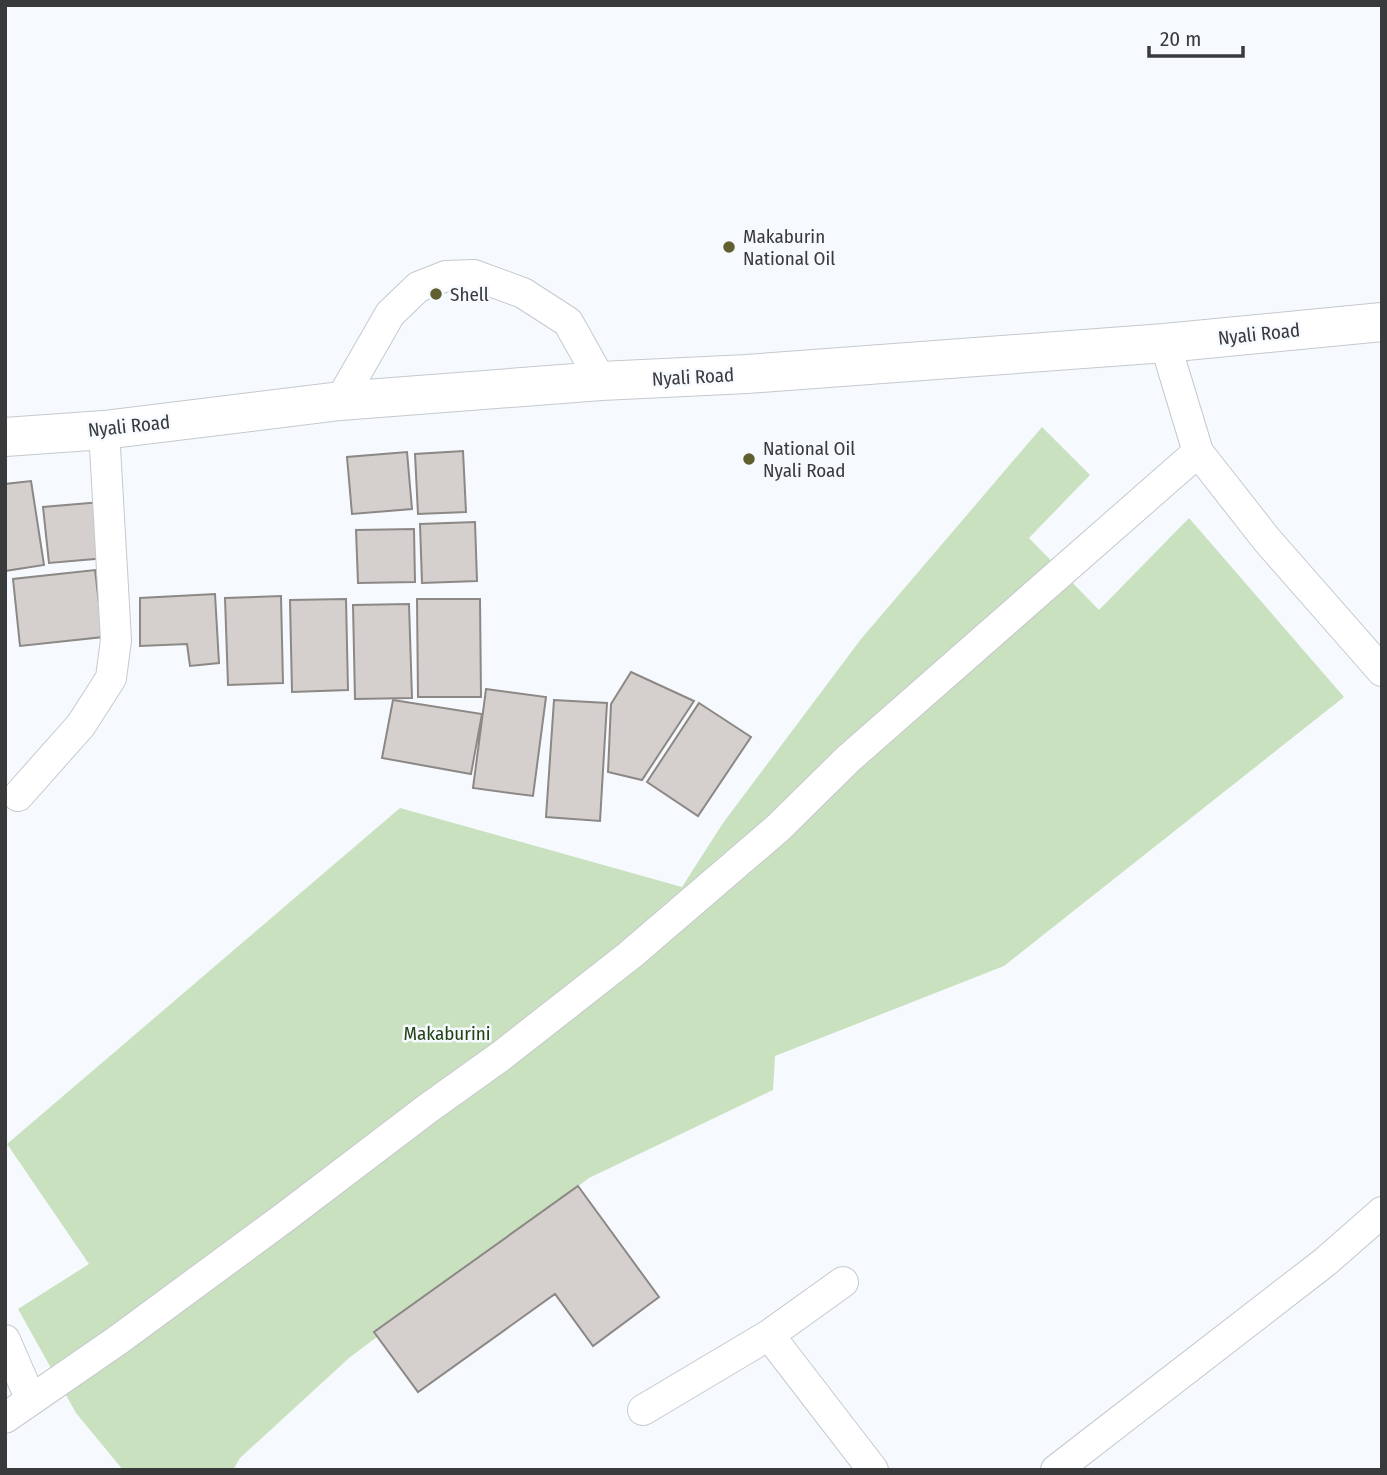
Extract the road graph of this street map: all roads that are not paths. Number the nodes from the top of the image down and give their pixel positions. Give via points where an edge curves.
1 (1382, 322) edge
2 (1165, 343) junction
3 (601, 381) junction
4 (340, 401) junction
5 (104, 430) junction
6 (5, 437) edge
7 (1198, 452) junction
8 (1382, 671) edge
9 (18, 796) dead end
10 (1382, 1212) edge
11 (843, 1282) dead end
12 (769, 1335) junction
13 (5, 1340) edge
14 (31, 1400) junction
15 (643, 1410) dead end
16 (5, 1418) edge
17 (873, 1470) edge
18 (1056, 1470) edge

1 - 2 highway, Nyali Road
2 - 3 highway, Nyali Road
2 - 7 street
3 - 4 highway, Nyali Road
3 - 4 street via 568,322 523,293 474,275 446,276 418,287 390,314
4 - 5 highway, Nyali Road
5 - 6 highway, Nyali Road
5 - 9 street via 116,640 111,678 81,725
7 - 8 street via 1267,540
7 - 14 street via 630,955 285,1217
10 - 18 street via 1325,1262
11 - 12 street
12 - 15 street
12 - 17 street
13 - 14 street
14 - 16 street

